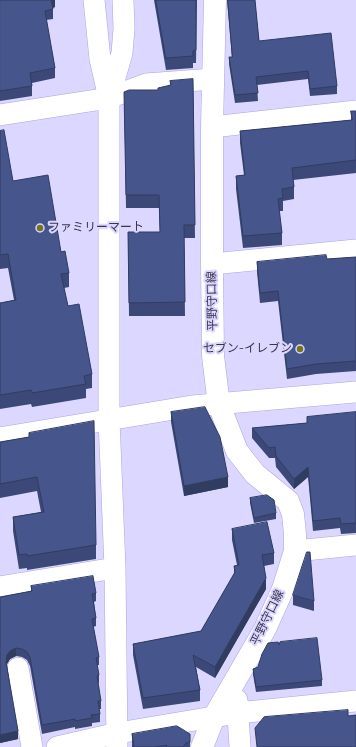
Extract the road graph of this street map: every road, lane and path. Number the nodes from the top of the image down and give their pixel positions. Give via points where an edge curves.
1 (94, 0) edge
2 (123, 0) edge
3 (216, 0) edge
4 (213, 79) junction
5 (109, 98) junction
6 (356, 111) edge
7 (0, 115) edge
8 (212, 127) junction
9 (356, 250) edge
10 (212, 264) junction
11 (356, 392) edge
12 (219, 405) junction
13 (109, 419) junction
14 (0, 438) edge
15 (356, 545) edge
16 (295, 551) junction
17 (115, 568) junction
18 (0, 587) edge
19 (18, 668) dead end
20 (237, 679) junction
21 (356, 701) edge
22 (237, 713) junction
23 (214, 717) junction
24 (118, 740) edge
25 (32, 747) edge
26 (57, 747) edge
27 (202, 747) edge
28 (240, 747) edge

1 - 5 street via 100,59
2 - 5 street via 122,53
3 - 4 main road, 平野守口線
4 - 5 street via 146,84
4 - 8 main road, 平野守口線
5 - 7 street
5 - 13 street
6 - 8 street
8 - 10 main road, 平野守口線
9 - 10 street
10 - 12 main road, 平野守口線 via 214,356
11 - 12 street
12 - 13 street via 192,406
12 - 16 main road, 平野守口線 via 237,451 255,474 288,501 293,514
13 - 14 street
13 - 17 street
15 - 16 street
16 - 20 main road, 平野守口線 via 283,589 265,629
17 - 18 street
17 - 24 street
19 - 25 street
20 - 22 street
20 - 23 main road, 平野守口線
21 - 22 street
22 - 23 street
22 - 28 street
23 - 24 street
23 - 27 main road, 平野守口線
24 - 26 street

